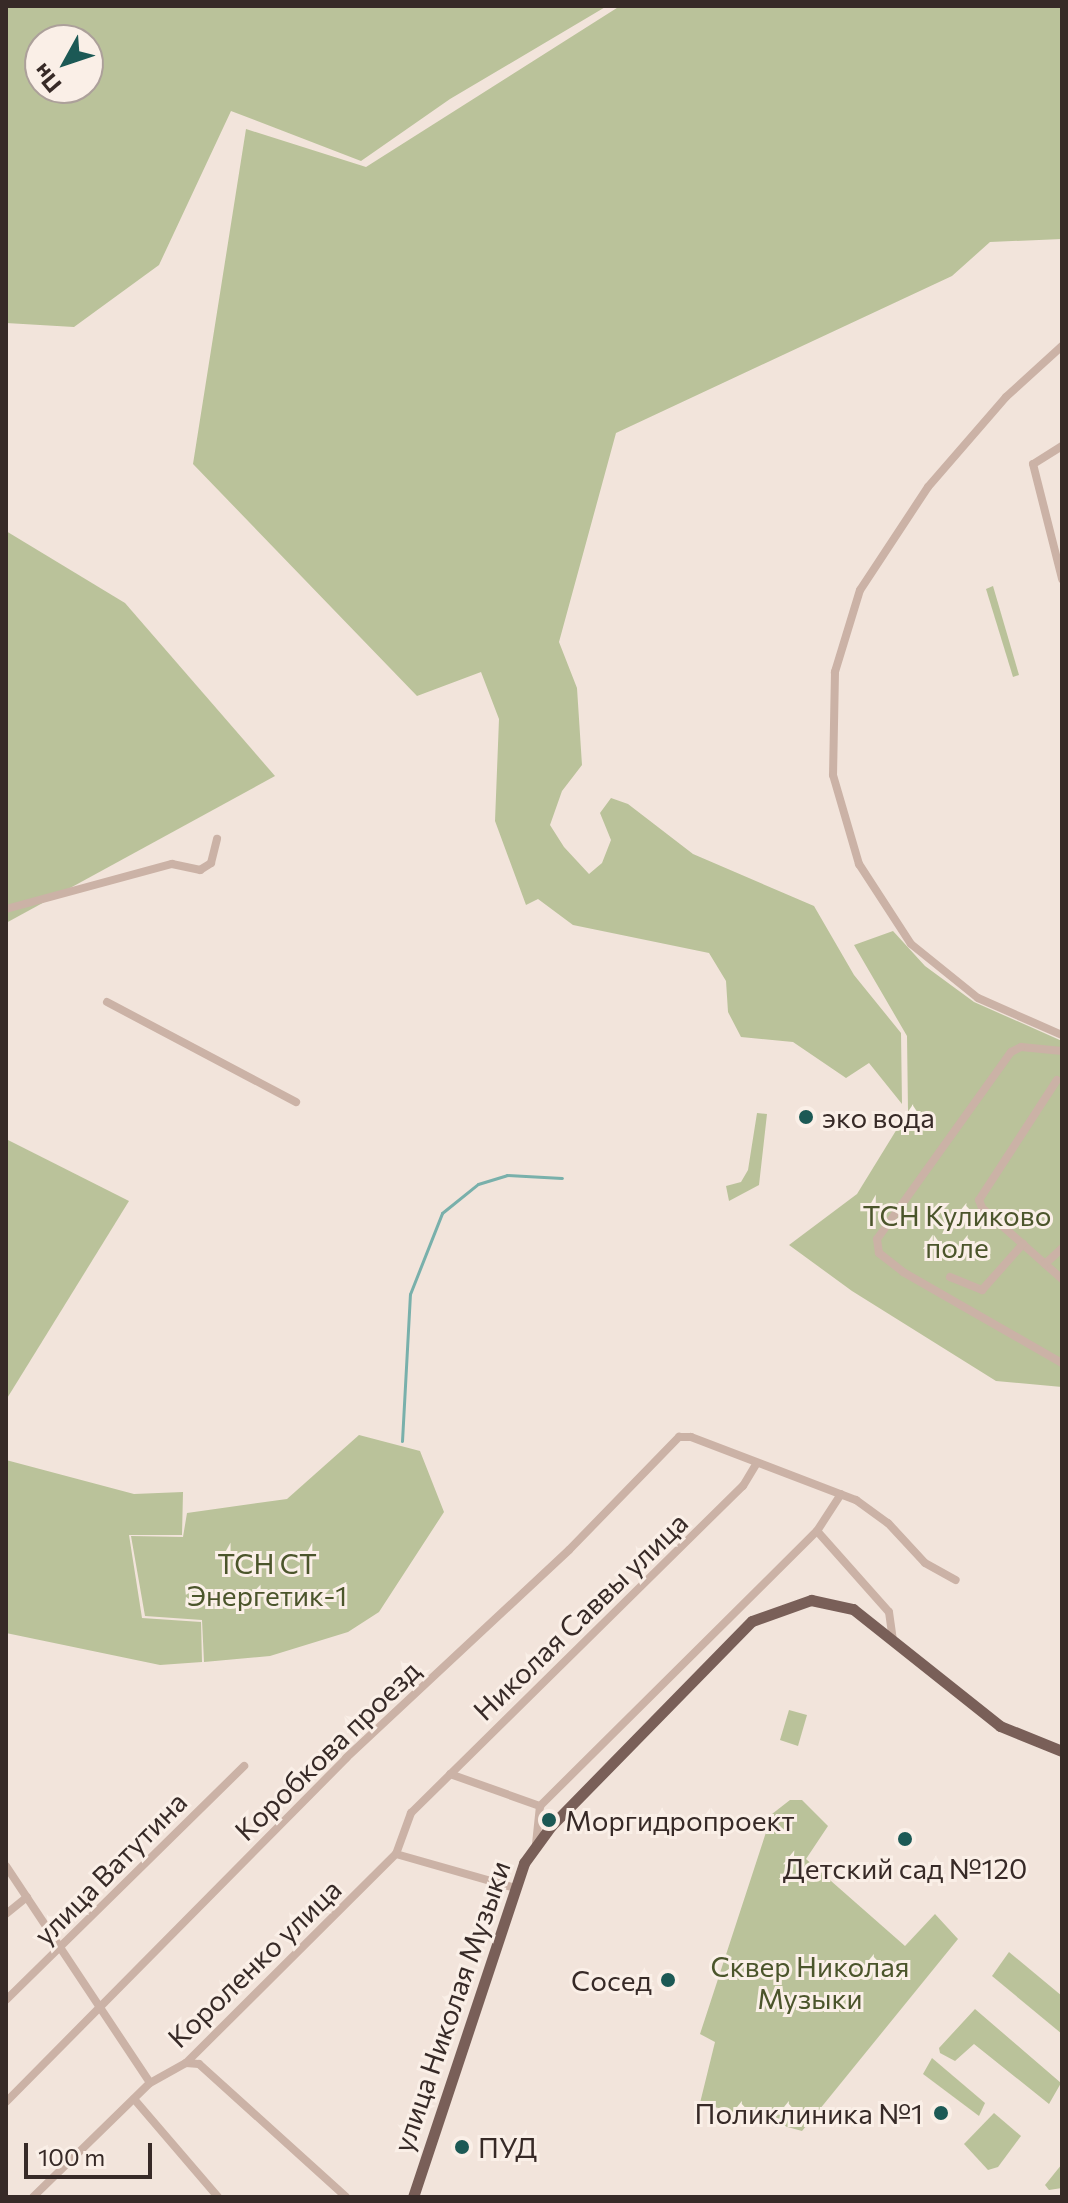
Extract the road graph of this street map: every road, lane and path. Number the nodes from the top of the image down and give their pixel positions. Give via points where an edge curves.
1 (1062, 346) edge
2 (1062, 446) edge
3 (1062, 579) edge
4 (217, 839) dead end
5 (6, 909) edge
6 (107, 1002) dead end
7 (1062, 1035) edge
8 (1062, 1051) edge
9 (1057, 1080) dead end
10 (296, 1102) dead end
11 (1023, 1244) junction
12 (1062, 1248) edge
13 (1045, 1264) junction
14 (950, 1277) dead end
15 (1062, 1279) edge
16 (1062, 1363) edge
17 (757, 1463) junction
18 (841, 1494) junction
19 (817, 1531) junction
20 (956, 1580) dead end
21 (893, 1639) junction
22 (1062, 1751) edge
23 (244, 1766) dead end
24 (450, 1774) junction
25 (428, 1795) joint
26 (540, 1806) junction
27 (536, 1844) junction
28 (396, 1854) junction
29 (6, 1866) edge
30 (512, 1887) junction
31 (27, 1897) junction
32 (6, 1914) edge
33 (63, 1947) junction
34 (6, 2000) edge
35 (103, 2007) junction
36 (186, 2063) junction
37 (150, 2083) junction
38 (134, 2099) junction
39 (6, 2102) edge
40 (33, 2197) edge
41 (218, 2197) edge
42 (346, 2197) edge
43 (413, 2197) edge

1 - 7 street via 1006,397 928,487 860,590 835,672 833,775 859,864 911,944 978,998
2 - 3 street via 1033,464
4 - 5 street via 211,863 200,870 172,864
6 - 10 street
8 - 16 street via 1021,1047 1011,1052 877,1239 879,1253 903,1272
9 - 11 street via 980,1196 982,1208
11 - 13 street
11 - 14 street via 982,1290
12 - 13 street
13 - 15 street
17 - 18 street
17 - 24 street, Николая Саввы улица via 743,1486
17 - 35 street, Коробкова проезд via 684,1436 346,1758
18 - 19 street
18 - 20 street via 870,1508 925,1563
19 - 21 street via 889,1612
19 - 26 street
21 - 22 main road via 1000,1726
21 - 27 main road, улица Николая Музыки via 839,1604 811,1600 785,1605 752,1621
23 - 33 street, улица Ватутина
24 - 25 street, Николая Саввы улица
24 - 26 street
25 - 28 street, Короленко улица via 411,1813
26 - 27 street
27 - 30 main road, улица Николая Музыки
28 - 30 street
28 - 36 street, Короленко улица
29 - 31 street
30 - 43 main road, улица Николая Музыки
31 - 32 street
31 - 33 street
33 - 34 street, улица Ватутина
33 - 35 street
35 - 37 street via 130,2060
35 - 39 street, Коробкова проезд
36 - 37 street, Короленко улица
36 - 42 street via 199,2064
37 - 38 street, Короленко улица
38 - 40 street, Короленко улица
38 - 41 street

